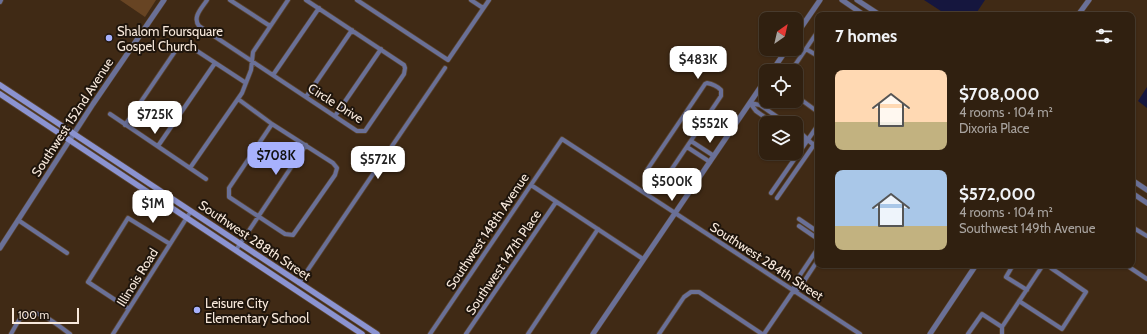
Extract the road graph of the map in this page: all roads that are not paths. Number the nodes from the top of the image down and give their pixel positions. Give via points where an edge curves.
1 (164, 0) edge
2 (207, 0) edge
3 (230, 0) edge
4 (288, 0) edge
5 (306, 0) edge
6 (357, 0) edge
7 (471, 0) edge
8 (489, 0) edge
9 (820, 0) edge
10 (842, 0) edge
11 (857, 0) edge
12 (1089, 0) edge
13 (867, 6) junction
14 (318, 8) junction
15 (483, 8) junction
16 (860, 12) edge
17 (864, 12) edge
18 (876, 12) edge
19 (1080, 12) edge
20 (803, 25) edge
21 (270, 26) junction
22 (352, 30) junction
23 (815, 36) edge
24 (381, 49) junction
25 (806, 49) junction
26 (815, 54) edge
27 (252, 62) junction
28 (215, 63) junction
29 (796, 64) edge
30 (444, 68) dead end
31 (273, 75) junction
32 (246, 83) junction
33 (0, 85) edge
34 (759, 90) edge
35 (10, 91) junction
36 (3, 96) edge
37 (306, 97) junction
38 (238, 99) junction
39 (803, 101) edge
40 (750, 103) junction
41 (815, 110) edge
42 (110, 114) dead end
43 (335, 116) junction
44 (763, 116) edge
45 (776, 116) edge
46 (272, 124) junction
47 (125, 125) junction
48 (815, 129) edge
49 (73, 133) junction
50 (803, 134) edge
51 (562, 139) joint
52 (69, 140) junction
53 (691, 141) junction
54 (803, 141) edge
55 (807, 141) junction
56 (306, 145) junction
57 (158, 146) junction
58 (814, 146) joint
59 (687, 147) junction
60 (714, 156) junction
61 (710, 162) junction
62 (190, 168) junction
63 (206, 179) dead end
64 (1135, 182) edge
65 (531, 185) junction
66 (1147, 190) edge
67 (771, 194) dead end
68 (1135, 195) edge
69 (778, 198) dead end
70 (556, 202) junction
71 (1147, 203) edge
72 (191, 211) junction
73 (675, 213) junction
74 (258, 216) junction
75 (187, 218) junction
76 (799, 219) dead end
77 (18, 220) junction
78 (799, 226) dead end
79 (598, 230) junction
80 (815, 230) edge
81 (1135, 230) edge
82 (1147, 236) edge
83 (815, 237) edge
84 (170, 244) junction
85 (240, 244) junction
86 (0, 248) edge
87 (236, 250) junction
88 (815, 252) edge
89 (67, 253) dead end
90 (643, 259) junction
91 (815, 265) edge
92 (974, 268) edge
93 (1012, 268) edge
94 (1042, 268) edge
95 (1051, 268) edge
96 (1130, 268) edge
97 (1147, 279) edge
98 (299, 283) junction
99 (794, 290) junction
100 (1026, 290) junction
101 (1019, 302) junction
102 (129, 309) junction
103 (1002, 327) junction
104 (661, 333) edge
105 (11, 334) edge
106 (70, 334) edge
107 (113, 334) edge
108 (362, 334) edge
109 (377, 334) edge
110 (430, 334) edge
111 (466, 334) edge
112 (528, 334) edge
113 (593, 334) edge
114 (763, 334) edge
115 (860, 334) edge
116 (930, 334) edge
117 (968, 334) edge
118 (1002, 334) edge

1 - 49 street, Southwest 152nd Avenue
2 - 27 street, Circle Drive via 196,16 197,24
3 - 21 street
4 - 21 street
5 - 14 street, Circle Drive
6 - 15 street via 448,60
7 - 15 street
8 - 15 street
9 - 20 street
10 - 16 street
11 - 13 street
12 - 19 street
13 - 17 street
13 - 18 street
14 - 22 street, Circle Drive
14 - 31 street
21 - 27 street via 253,52
22 - 24 street, Circle Drive
22 - 37 street
23 - 25 street
24 - 43 street
24 - 43 street, Circle Drive via 402,63 406,70 376,117 365,131 359,132
25 - 26 street
25 - 29 street
27 - 31 street, Circle Drive
27 - 32 street
28 - 32 street
28 - 47 street via 191,47 178,47
28 - 57 street
30 - 98 street
31 - 37 street, Circle Drive
32 - 38 street
33 - 35 main road, Southwest 288th Street
34 - 40 street
35 - 36 main road
35 - 49 main road, Southwest 288th Street
36 - 52 main road, Southwest 288th Street
37 - 43 street, Circle Drive
38 - 46 street
38 - 62 street
39 - 41 street
40 - 44 street
40 - 45 street via 760,105
40 - 60 street
42 - 47 street
46 - 56 street
46 - 74 street via 229,188 229,197
47 - 57 street
48 - 55 street
49 - 52 street, Southwest 152nd Avenue
49 - 72 main road, Southwest 288th Street
50 - 55 street
51 - 65 street, Southwest 148th Avenue
51 - 73 street, Southwest 284th Street
52 - 75 main road, Southwest 288th Street
52 - 77 street, Southwest 152nd Avenue
53 - 59 street
53 - 59 street via 721,96 721,90 712,84 705,84 647,170 647,179 655,184 663,182
53 - 60 street
54 - 55 street
55 - 58 street
55 - 67 street
56 - 74 street
56 - 74 street via 333,163 336,168 335,175 293,235 285,234
57 - 62 street
58 - 69 street
59 - 61 street
60 - 61 street
61 - 73 street
62 - 63 street
64 - 66 street
65 - 70 street
65 - 110 street, Southwest 148th Avenue
68 - 71 street
70 - 79 street
70 - 111 street, Southwest 147th Place
72 - 75 street, Illinois Road
72 - 85 main road, Southwest 288th Street
73 - 90 street
73 - 99 street, Southwest 284th Street
74 - 85 street
75 - 84 street, Illinois Road
75 - 87 main road, Southwest 288th Street
76 - 80 street
77 - 86 street, Southwest 152nd Avenue
77 - 89 street
78 - 83 street
79 - 90 street
79 - 112 street
81 - 82 street
84 - 102 street, Illinois Road
84 - 102 street via 128,218 88,282
85 - 87 street
85 - 98 main road, Southwest 288th Street
87 - 108 main road, Southwest 288th Street
88 - 99 street via 794,284
90 - 113 street
91 - 99 street via 799,289
92 - 116 street
93 - 100 street via 1006,277
94 - 100 street
95 - 101 street via 1086,292 1062,329
96 - 97 street
98 - 109 main road, Southwest 288th Street
99 - 114 street
99 - 115 street, Southwest 284th Street
100 - 101 street
101 - 103 street
102 - 107 street, Illinois Road
103 - 117 street via 982,314
103 - 118 street
104 - 114 street via 684,297 691,292 699,292
105 - 106 street via 21,317 30,312 39,313

